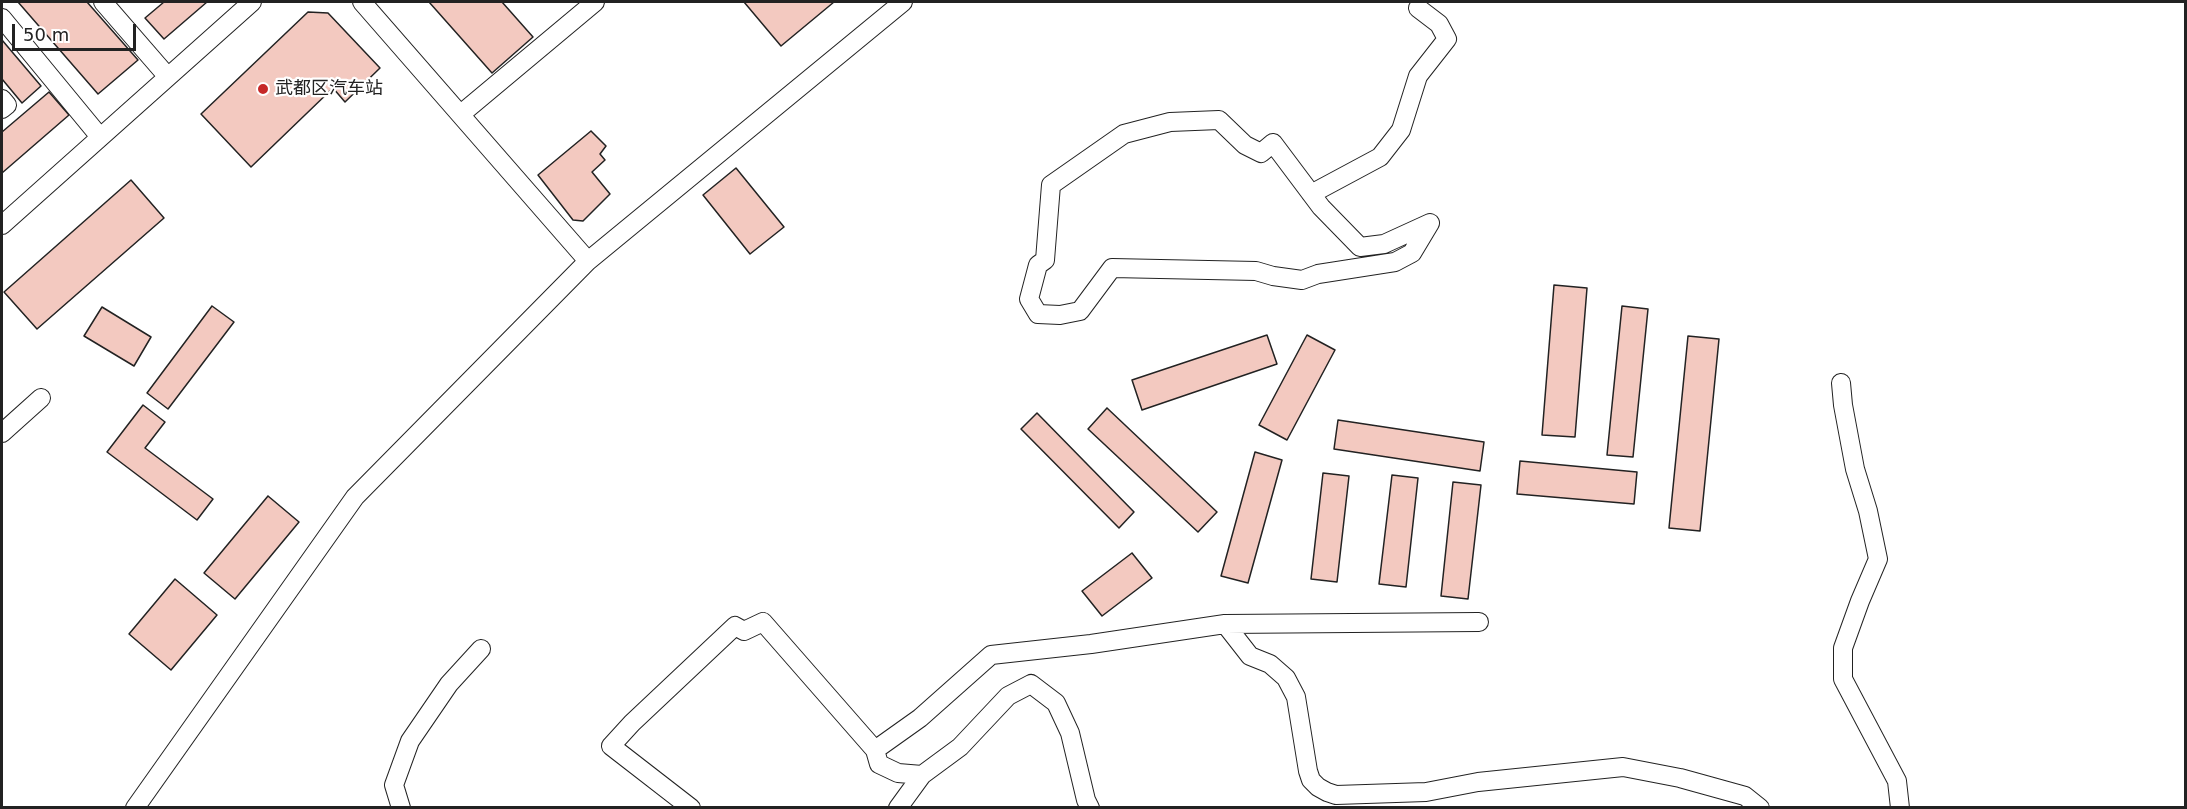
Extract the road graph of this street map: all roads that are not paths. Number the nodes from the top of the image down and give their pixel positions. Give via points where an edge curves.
1 (103, 2) edge
2 (252, 2) edge
3 (362, 2) edge
4 (595, 2) edge
5 (903, 2) edge
6 (1418, 8) dead end
7 (2, 18) edge
8 (168, 77) junction
9 (2, 99) edge
10 (2, 109) edge
11 (461, 114) junction
12 (100, 137) junction
13 (1311, 194) junction
14 (2, 225) edge
15 (588, 261) junction
16 (1841, 383) dead end
17 (41, 398) dead end
18 (2, 433) edge
19 (1479, 622) dead end
20 (1225, 624) junction
21 (481, 649) dead end
22 (875, 750) junction
23 (922, 775) junction
24 (135, 807) edge
25 (401, 807) edge
26 (691, 807) edge
27 (898, 807) edge
28 (1090, 807) edge
29 (1760, 807) edge
30 (1900, 807) edge

1 - 8 street
2 - 8 street
3 - 11 street
4 - 11 street
5 - 15 street
6 - 13 street via 1439,24 1447,39 1418,76 1401,130 1380,158
7 - 12 street
8 - 12 street
9 - 10 street via 7,105
11 - 15 street
12 - 14 street
13 - 13 street via 1360,247 1384,244 1430,223 1412,253 1395,262 1302,280 1256,271 1112,268 1080,311 1038,314 1029,299 1038,265 1045,260 1051,185 1124,134 1170,122 1218,120 1245,145 1261,153 1273,144
15 - 24 street via 355,497
16 - 30 street via 1855,469 1878,559 1844,648 1843,679 1897,781
17 - 18 street
19 - 20 street
20 - 22 street via 991,655 920,718
20 - 29 street via 1250,656 1270,664 1286,678 1296,697 1311,780 1327,792 1426,792 1478,782 1623,767 1745,796
21 - 25 street via 449,684 410,741 394,785
22 - 23 street via 879,764 898,773
22 - 26 street via 763,622 744,632 735,626 611,746
23 - 27 street
23 - 28 street via 960,747 1008,696 1031,684 1056,703 1070,734

